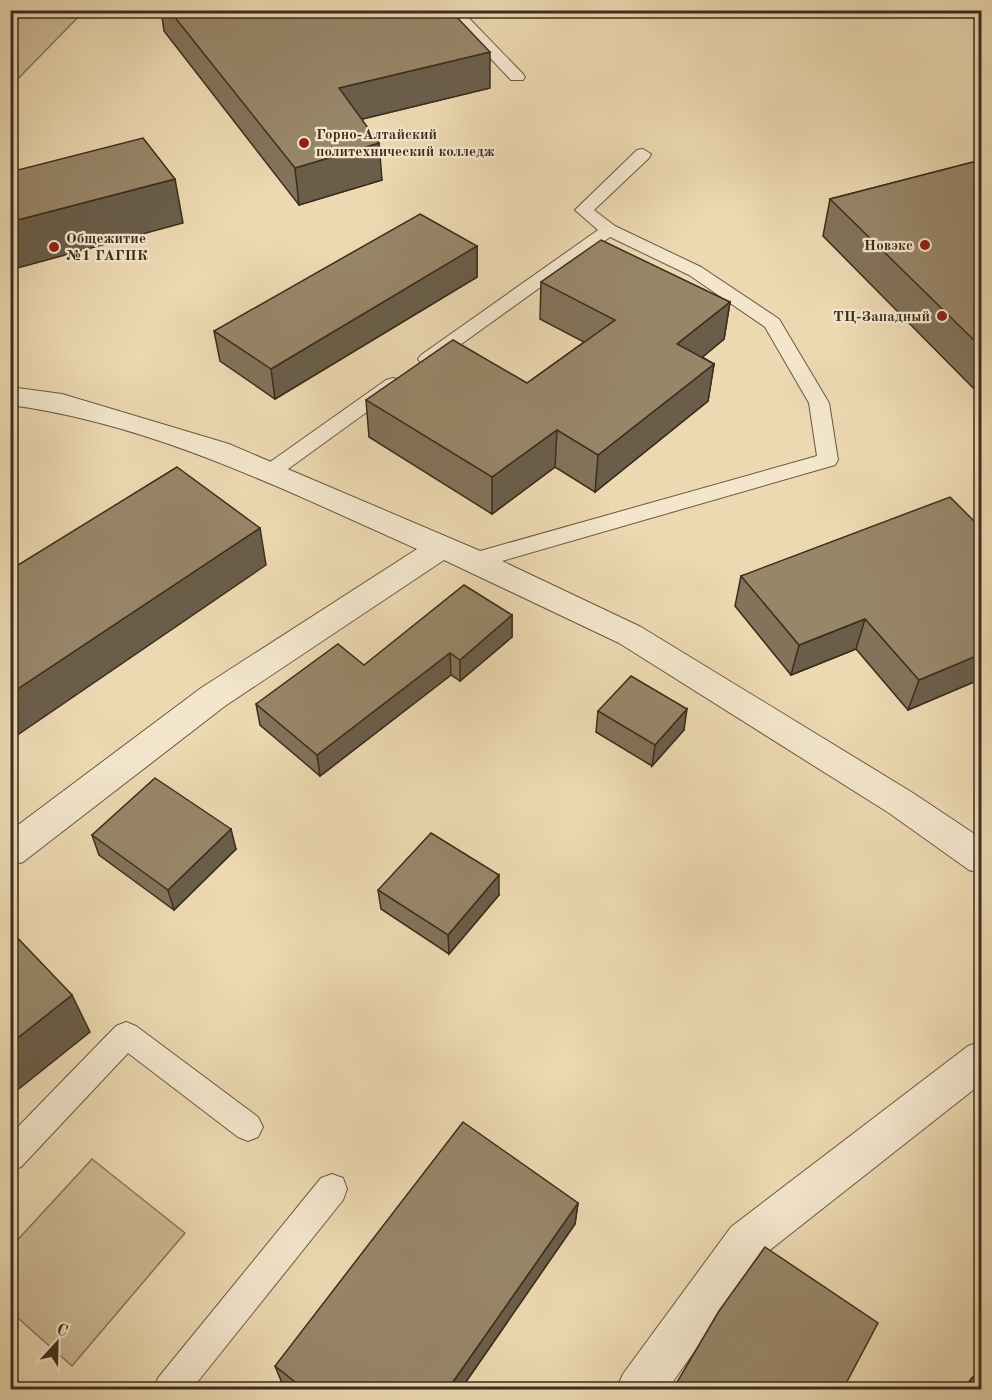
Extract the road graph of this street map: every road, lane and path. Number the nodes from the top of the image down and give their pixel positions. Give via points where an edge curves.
1 (452, 10) edge
2 (975, 10) edge
3 (981, 15) edge
4 (517, 76) dead end
5 (643, 154) dead end
6 (609, 230) junction
7 (10, 396) edge
8 (270, 472) junction
9 (442, 547) junction
10 (474, 561) junction
11 (10, 851) edge
12 (981, 860) edge
13 (981, 1059) edge
14 (248, 1128) dead end
15 (10, 1156) edge
16 (332, 1189) dead end
17 (170, 1389) edge
18 (639, 1389) edge

1 - 4 lane
2 - 3 main road
5 - 6 lane via 584,210
6 - 8 lane
6 - 10 lane via 695,271 772,323 819,403 828,460
7 - 8 street via 62,403 219,451
8 - 9 street
9 - 10 street
9 - 11 street via 213,697
10 - 12 street via 630,635 901,803
13 - 18 street via 746,1242
14 - 15 lane via 126,1035
16 - 17 lane

